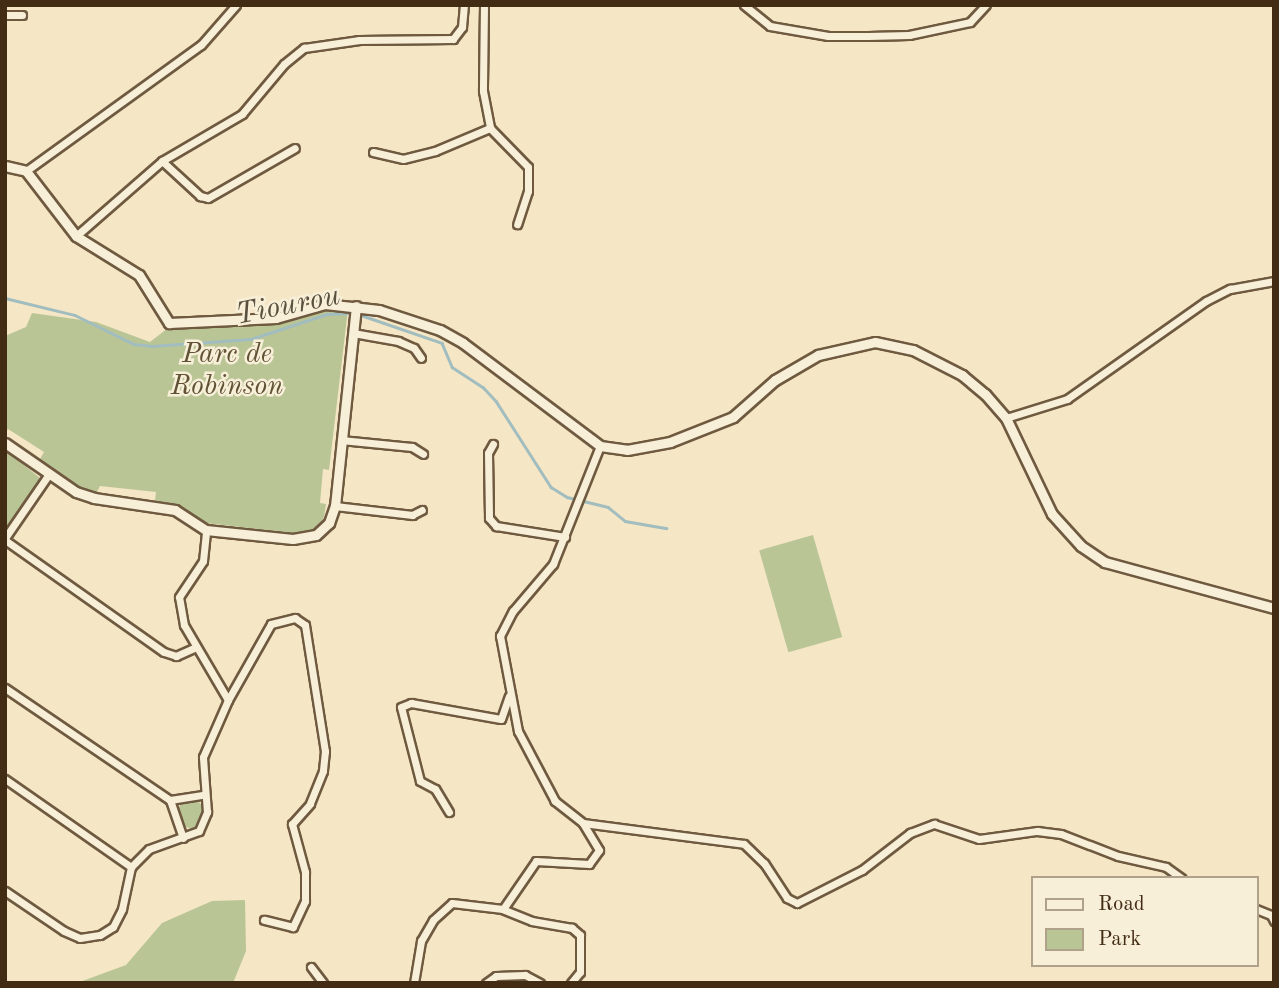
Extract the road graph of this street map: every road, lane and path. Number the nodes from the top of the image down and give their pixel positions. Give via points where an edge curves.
1 (236, 5) edge
2 (464, 5) edge
3 (484, 5) edge
4 (744, 5) edge
5 (986, 5) edge
6 (5, 15) edge
7 (22, 15) dead end
8 (490, 128) junction
9 (295, 148) dead end
10 (373, 152) dead end
11 (162, 161) junction
12 (5, 166) edge
13 (26, 171) junction
14 (517, 224) dead end
15 (76, 236) junction
16 (1274, 281) edge
17 (355, 311) junction
18 (353, 333) junction
19 (421, 358) dead end
20 (1006, 418) junction
21 (341, 440) junction
22 (5, 443) edge
23 (493, 444) dead end
24 (600, 446) junction
25 (423, 454) dead end
26 (49, 474) junction
27 (335, 506) junction
28 (422, 510) dead end
29 (206, 530) junction
30 (565, 537) junction
31 (5, 539) edge
32 (1274, 608) edge
33 (196, 647) junction
34 (5, 688) edge
35 (510, 688) junction
36 (228, 700) junction
37 (5, 779) edge
38 (204, 795) junction
39 (170, 800) junction
40 (449, 812) dead end
41 (583, 823) junction
42 (183, 838) junction
43 (131, 867) junction
44 (1178, 876) edge
45 (5, 891) edge
46 (503, 909) junction
47 (1258, 910) edge
48 (264, 920) dead end
49 (1274, 921) edge
50 (311, 967) dead end
51 (572, 982) edge
52 (323, 983) edge
53 (414, 983) edge
54 (486, 983) edge
55 (540, 983) edge

1 - 13 street via 201,46
2 - 11 street via 462,27 453,38 359,40 304,48 284,64 242,114
3 - 8 street via 483,91
4 - 5 street via 770,26 828,36 909,35 970,22
6 - 7 street
8 - 10 street via 403,159
8 - 14 street via 528,166 528,191
9 - 11 street via 208,198
11 - 15 street
12 - 13 street
13 - 15 street
15 - 17 street via 126,263 152,295 162,318 177,325 276,318 325,304
16 - 20 street via 1230,289 1206,301 1067,399
17 - 18 street
17 - 24 street via 406,318 454,337
18 - 19 street via 398,341 414,348
18 - 21 street
20 - 24 street via 962,375 913,350 875,342 818,355 775,380 733,417 670,442 628,450
20 - 32 street via 1052,514 1080,547 1105,562
21 - 25 street via 412,447
21 - 27 street
22 - 26 street
23 - 30 street via 488,453 489,518 496,526
24 - 30 street
26 - 29 street via 76,492 175,510
26 - 31 street
27 - 28 street via 412,515
27 - 29 street via 329,523 316,535 293,539
29 - 33 street via 203,561 179,597 184,625
30 - 35 street via 552,564 513,611 500,635
31 - 33 street via 164,652 176,656
33 - 36 street
34 - 39 street
35 - 40 street via 501,719 411,703 401,707 420,781 435,789
35 - 41 street via 518,731 538,776 555,801
36 - 38 street via 203,757
36 - 48 street via 271,624 295,618 305,625 325,751 323,771 310,804 292,824 305,872 305,901 293,927
37 - 43 street
38 - 39 street
38 - 42 street via 206,819 200,831
39 - 42 street
41 - 44 street via 744,844 764,863 787,898 797,903 844,881 910,833 934,824 979,839 1037,831 1061,834 1118,856 1166,867
41 - 46 street via 597,841 596,860 581,864 536,861
42 - 43 street via 149,849
43 - 45 street via 122,909 113,927 100,935 80,938 64,931
46 - 51 street via 532,921 572,928 580,935 580,972
46 - 53 street via 452,902 433,920 421,941
47 - 49 street
50 - 52 street
54 - 55 street via 496,976 524,975

